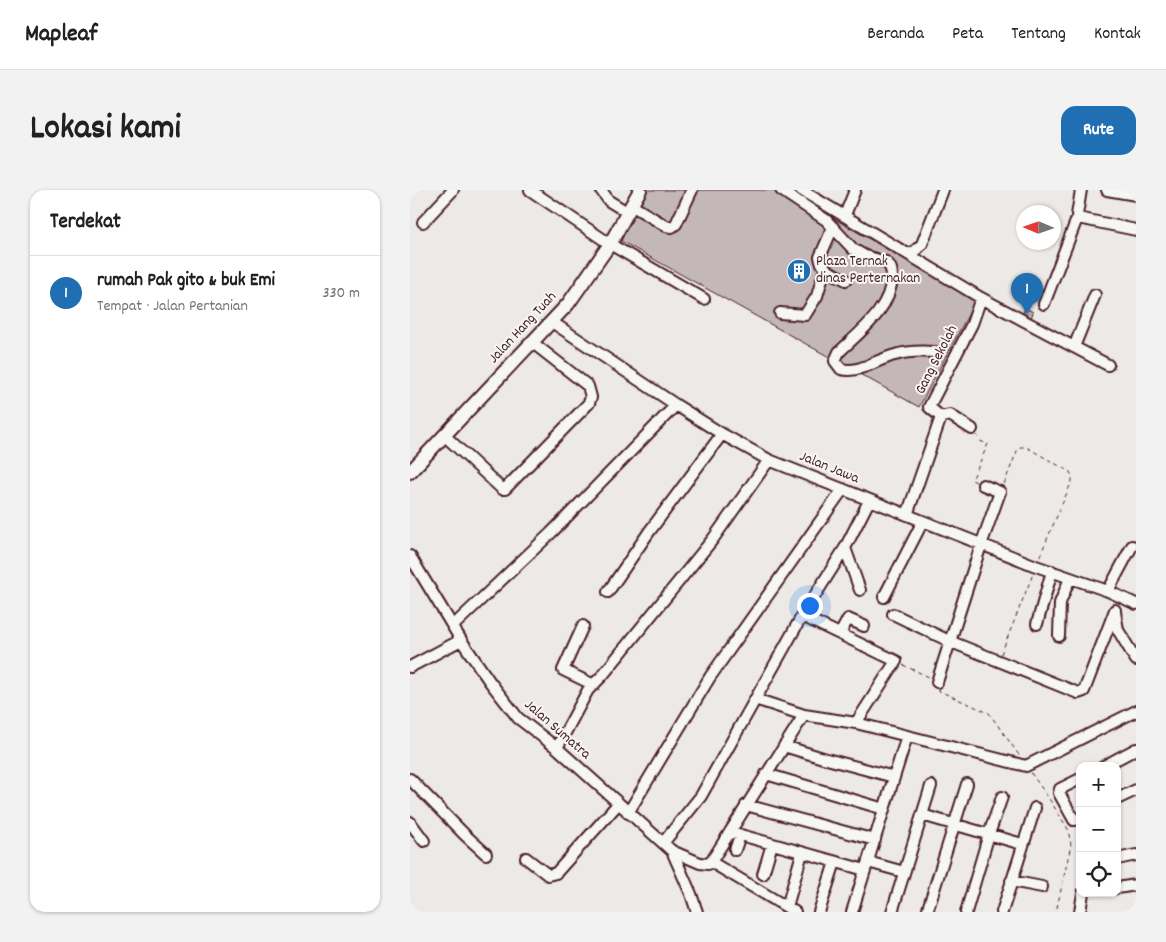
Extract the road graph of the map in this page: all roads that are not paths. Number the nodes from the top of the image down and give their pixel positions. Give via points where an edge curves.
1 (453, 190) edge
2 (530, 190) edge
3 (601, 190) edge
4 (640, 190) edge
5 (692, 190) edge
6 (781, 190) edge
7 (801, 190) edge
8 (855, 190) edge
9 (942, 190) edge
10 (1081, 190) edge
11 (1111, 190) edge
12 (1136, 196) edge
13 (629, 209) junction
14 (844, 215) junction
15 (1078, 216) junction
16 (423, 222) dead end
17 (833, 227) junction
18 (1136, 230) edge
19 (610, 244) junction
20 (908, 254) junction
21 (825, 269) junction
22 (846, 280) dead end
23 (1095, 295) dead end
24 (981, 298) junction
25 (704, 299) dead end
26 (1044, 304) dead end
27 (780, 313) dead end
28 (552, 322) junction
29 (533, 342) junction
30 (1074, 346) junction
31 (935, 352) dead end
32 (1108, 365) dead end
33 (676, 405) junction
34 (941, 418) junction
35 (972, 429) road end
36 (722, 434) junction
37 (444, 435) junction
38 (769, 460) junction
39 (410, 472) edge
40 (983, 485) road end
41 (843, 489) junction
42 (869, 501) junction
43 (907, 515) junction
44 (923, 521) junction
45 (981, 545) junction
46 (1132, 546) dead end
47 (845, 548) junction
48 (410, 556) edge
49 (1052, 571) junction
50 (1070, 578) junction
51 (860, 590) dead end
52 (1108, 591) junction
53 (608, 592) dead end
54 (884, 597) dead end
55 (1118, 597) junction
56 (1136, 604) edge
57 (1115, 610) junction
58 (893, 614) dead end
59 (802, 616) junction
60 (1037, 624) dead end
61 (453, 626) junction
62 (583, 626) dead end
63 (864, 626) dead end
64 (840, 634) junction
65 (1059, 636) dead end
66 (461, 640) junction
67 (949, 641) junction
68 (1136, 660) edge
69 (410, 667) edge
70 (937, 682) road end
71 (594, 685) junction
72 (755, 699) junction
73 (1136, 711) edge
74 (804, 715) junction
75 (856, 723) junction
76 (907, 736) junction
77 (784, 746) junction
78 (557, 748) junction
79 (1136, 749) edge
80 (1112, 762) edge
81 (766, 774) junction
82 (894, 777) junction
83 (410, 779) edge
84 (1076, 781) edge
85 (967, 784) dead end
86 (931, 786) dead end
87 (1136, 790) edge
88 (1121, 797) edge
89 (1002, 798) dead end
90 (618, 804) junction
91 (746, 805) junction
92 (1035, 808) dead end
93 (884, 810) junction
94 (628, 813) junction
95 (922, 814) junction
96 (1076, 820) edge
97 (410, 822) edge
98 (955, 823) junction
99 (730, 832) junction
100 (989, 834) junction
101 (740, 835) junction
102 (875, 840) junction
103 (424, 842) dead end
104 (663, 844) junction
105 (772, 844) junction
106 (1022, 844) junction
107 (735, 850) dead end
108 (672, 851) junction
109 (802, 852) junction
110 (486, 854) dead end
111 (1136, 855) edge
112 (526, 858) dead end
113 (1121, 858) edge
114 (711, 862) junction
115 (835, 862) junction
116 (867, 866) junction
117 (904, 872) junction
118 (763, 874) dead end
119 (1011, 881) junction
120 (1136, 885) edge
121 (1042, 887) dead end
122 (1121, 887) edge
123 (1082, 897) edge
124 (791, 910) edge
125 (697, 912) edge
126 (819, 912) edge
127 (852, 912) edge
128 (892, 912) edge
129 (927, 912) edge
130 (966, 912) edge
131 (1002, 912) edge
132 (1080, 912) edge

1 - 16 street
2 - 19 street
3 - 13 street via 609,201
4 - 13 main road, Jalan Hang Tuah
5 - 13 street via 676,224 672,226
6 - 17 street
7 - 14 street
8 - 14 street
9 - 20 street via 922,244
10 - 15 street
11 - 12 street
13 - 19 main road, Jalan Hang Tuah
14 - 20 street
15 - 18 street
15 - 26 street
17 - 21 street via 820,257
17 - 31 street via 853,249 886,262 892,270 891,288 881,310 838,352 835,361 838,366 851,370 897,354
19 - 25 street
19 - 28 main road, Jalan Hang Tuah
20 - 24 street
21 - 22 street
21 - 27 street via 817,296 806,315
23 - 30 street
24 - 30 street
24 - 34 street, Gang Sekolah via 972,324 929,407
28 - 29 main road, Jalan Hang Tuah
28 - 33 street, Jalan Jawa
29 - 37 main road, Jalan Hang Tuah
29 - 37 street via 588,386 589,403 505,489
30 - 32 street
33 - 36 street, Jalan Jawa
33 - 61 street via 551,533
34 - 35 street via 950,415
34 - 43 street
36 - 38 street, Jalan Jawa
36 - 53 street
37 - 39 main road, Jalan Hang Tuah
38 - 41 street, Jalan Jawa
38 - 71 street via 713,539
40 - 45 street via 1000,492
41 - 42 street, Jalan Jawa
41 - 94 street via 710,677
42 - 43 street, Jalan Jawa
42 - 47 street
43 - 44 street, Jalan Jawa
44 - 45 street, Jalan Jawa
44 - 54 street
45 - 49 street, Jalan Jawa
45 - 67 street
46 - 52 street
47 - 51 street
47 - 59 street
48 - 61 street, Jalan Sumatra
49 - 50 street, Jalan Jawa
49 - 60 street
50 - 52 street, Jalan Jawa
50 - 65 street via 1060,603
52 - 55 street, Jalan Jawa
55 - 56 street, Jalan Jawa
55 - 57 street
57 - 67 street via 1081,693
57 - 68 street via 1118,630
58 - 67 street
59 - 64 street
59 - 72 street
61 - 66 street, Jalan Sumatra
62 - 71 street via 564,670
63 - 64 street via 848,619
64 - 75 street via 896,661
66 - 69 street
66 - 78 street, Jalan Sumatra via 518,718
67 - 70 street
71 - 78 street via 588,690
72 - 74 street
72 - 104 street via 701,796
73 - 76 street via 1026,766
74 - 75 street
74 - 77 street
75 - 76 street
76 - 82 street
77 - 81 street
77 - 82 street
78 - 90 street, Jalan Sumatra
79 - 80 street
81 - 91 street
81 - 93 street
82 - 93 street
83 - 110 street
84 - 96 street via 1060,789 1059,793
85 - 98 street
86 - 95 street
87 - 88 street
89 - 100 street
90 - 94 street, Jalan Sumatra
90 - 112 street via 556,873 548,875
91 - 99 street
91 - 102 street
92 - 106 street
93 - 102 street
94 - 104 street, Jalan Sumatra
95 - 98 street
95 - 117 street
97 - 103 street
98 - 100 street
98 - 129 street
99 - 101 street
99 - 114 street
100 - 106 street
100 - 130 street
101 - 105 street
101 - 107 street
102 - 116 street
104 - 108 street, Jalan Sumatra
105 - 109 street
105 - 118 street
106 - 119 street
108 - 114 street via 700,862
108 - 125 street, Jalan Sumatra
109 - 115 street
109 - 124 street
111 - 113 street
114 - 124 street
115 - 116 street
115 - 126 street
116 - 117 street
116 - 127 street
117 - 128 street
119 - 121 street
119 - 131 street
120 - 122 street
123 - 132 street

